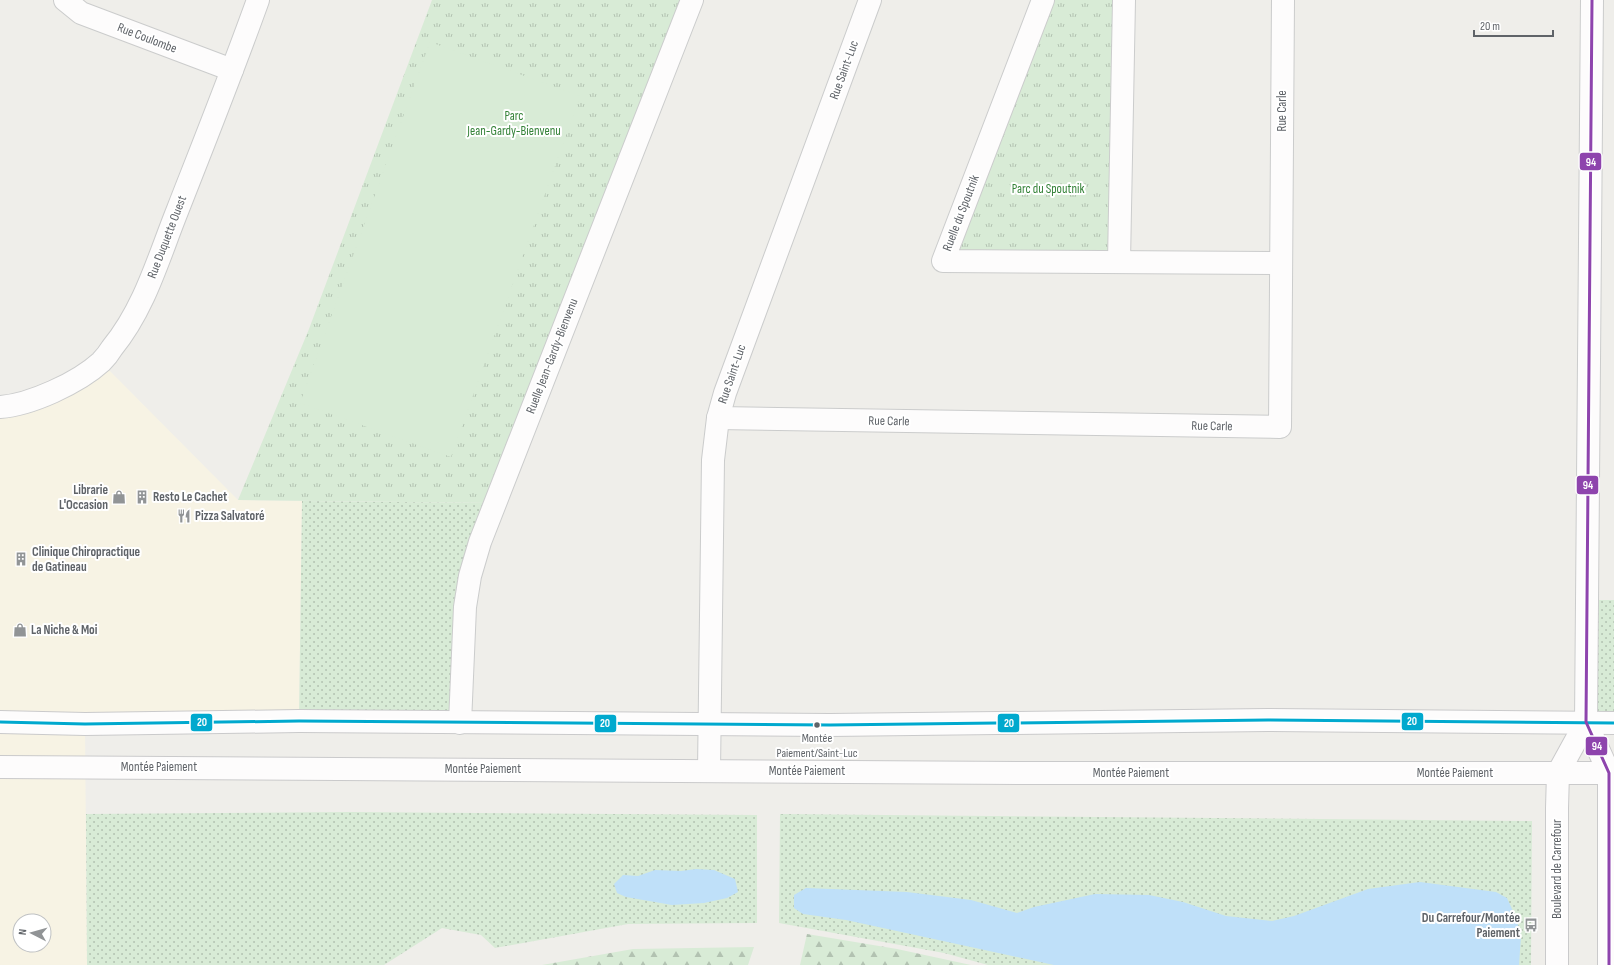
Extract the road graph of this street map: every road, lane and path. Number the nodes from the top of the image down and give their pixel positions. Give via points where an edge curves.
1 (65, 0) edge
2 (258, 0) edge
3 (692, 0) edge
4 (870, 0) edge
5 (1043, 0) edge
6 (1124, 0) edge
7 (1283, 0) edge
8 (1592, 0) edge
9 (232, 70) junction
10 (1119, 262) junction
11 (1281, 263) junction
12 (0, 407) edge
13 (718, 418) junction
14 (0, 722) edge
15 (1586, 722) junction
16 (460, 723) junction
17 (1614, 723) edge
18 (710, 724) junction
19 (0, 767) edge
20 (710, 771) junction
21 (1558, 773) junction
22 (1612, 773) edge
23 (1557, 965) edge
24 (1610, 965) edge

1 - 9 street, Rue Coulombe via 81,13
2 - 9 street, Rue Duquette Ouest
3 - 16 street, Ruelle Jean-Gardy-Bienvenu via 480,542 470,576 465,607
4 - 13 street, Rue Saint-Luc via 724,393
5 - 10 street, Ruelle du Spoutnik via 943,261
6 - 10 street
7 - 11 street, Rue Carle
8 - 15 street
9 - 12 street, Rue Duquette Ouest via 142,301 121,338 101,362 75,381 42,396
10 - 11 street, Ruelle du Spoutnik
11 - 13 street, Rue Carle via 1280,427
13 - 18 street, Rue Saint-Luc via 713,460
14 - 16 street
15 - 17 street
15 - 18 street via 1268,720
15 - 21 street
15 - 22 street
16 - 18 street
18 - 20 street, Rue Saint-Luc
19 - 20 street, Montée Paiement
20 - 21 street, Montée Paiement
21 - 22 street, Montée Paiement
21 - 23 street, Boulevard de Carrefour
22 - 24 street

